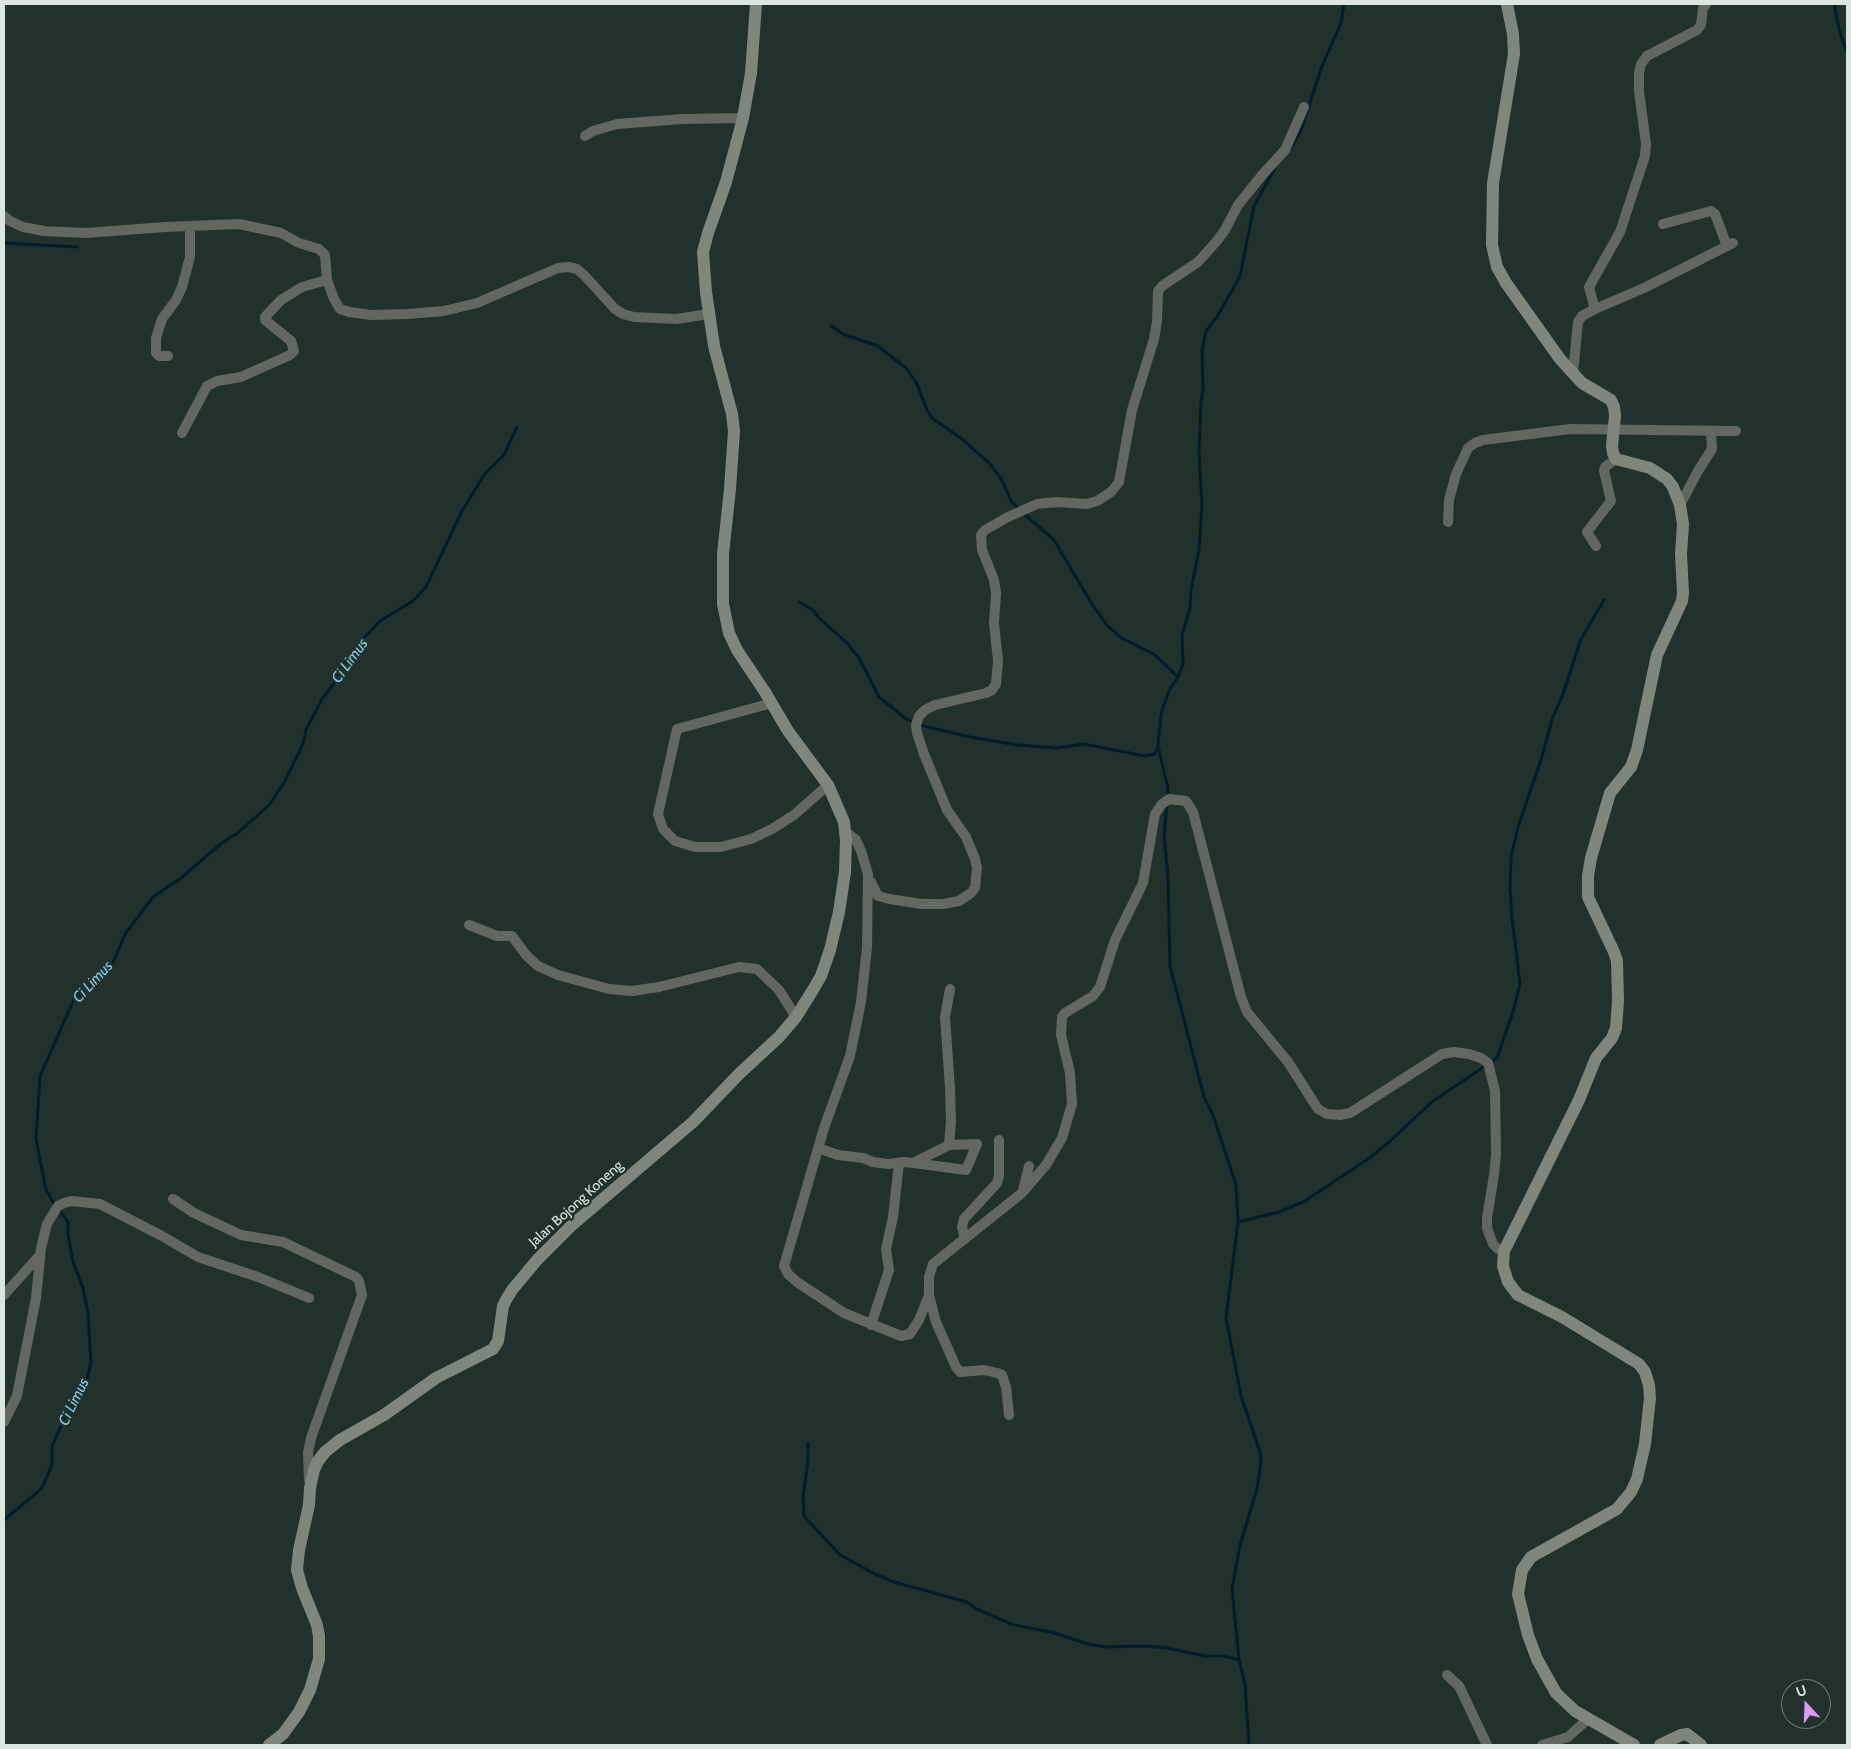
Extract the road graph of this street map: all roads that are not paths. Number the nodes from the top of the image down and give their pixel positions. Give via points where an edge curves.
1 (756, 4) edge
2 (1507, 4) edge
3 (1706, 4) edge
4 (1304, 107) dead end
5 (743, 118) junction
6 (585, 136) dead end
7 (4, 216) edge
8 (1663, 224) dead end
9 (190, 226) junction
10 (327, 280) junction
11 (1595, 309) junction
12 (709, 314) junction
13 (168, 356) dead end
14 (1573, 373) junction
15 (1614, 429) junction
16 (1711, 431) junction
17 (1736, 431) dead end
18 (182, 433) dead end
19 (1616, 459) junction
20 (1680, 505) junction
21 (1448, 522) dead end
22 (1596, 546) dead end
23 (772, 704) junction
24 (828, 785) junction
25 (846, 832) junction
26 (868, 874) junction
27 (469, 925) dead end
28 (950, 989) dead end
29 (796, 1016) junction
30 (999, 1140) dead end
31 (949, 1145) junction
32 (818, 1148) junction
33 (900, 1163) junction
34 (912, 1163) junction
35 (1030, 1166) dead end
36 (1022, 1193) junction
37 (173, 1199) dead end
38 (965, 1238) junction
39 (1504, 1251) junction
40 (40, 1254) junction
41 (4, 1295) edge
42 (929, 1295) junction
43 (309, 1298) dead end
44 (871, 1325) junction
45 (1009, 1415) dead end
46 (4, 1422) edge
47 (310, 1488) junction
48 (1447, 1675) dead end
49 (1588, 1719) junction
50 (269, 1745) edge
51 (1487, 1745) edge
52 (1542, 1745) edge
53 (1634, 1745) edge
54 (1660, 1745) edge
55 (1701, 1745) edge

1 - 5 street via 751,73
2 - 14 street via 1514,54 1493,183 1494,257 1501,276
3 - 11 street via 1697,30 1647,56 1642,64 1638,92 1646,156 1620,232 1589,287
4 - 26 street via 1286,150 1238,205 1216,242 1198,262 1158,291 1154,339 1132,410 1119,482 1098,501 1037,504 1008,517 981,535 982,550 996,593 996,684 986,693 925,710 918,716 916,725 944,803 966,837 975,859 975,888 966,897 951,903 922,904 878,896
5 - 6 street via 618,124
5 - 12 street via 703,252
7 - 9 street via 23,227 44,231 86,233
8 - 11 street via 1711,211 1730,245
9 - 10 street via 239,224 281,233 322,252
9 - 13 street via 190,258 184,280 176,300 162,319 156,338 156,353
10 - 12 street via 342,310 407,314 444,311 477,303 558,268 568,267 577,269 623,314 676,319
10 - 18 street via 302,287 281,300 265,317 290,341 294,351 241,377 207,386
11 - 14 street via 1578,322
12 - 23 street via 734,431 723,554 725,620 737,650
14 - 15 street via 1582,383 1611,400
15 - 16 street
15 - 19 street via 1612,446
15 - 21 street via 1537,432 1474,442 1456,474 1449,500
16 - 17 street
16 - 20 street via 1712,449
19 - 20 street via 1660,473 1673,487
19 - 22 street via 1604,471 1611,501 1587,529
20 - 39 street via 1683,524 1682,601 1657,655 1637,750 1631,767 1610,793 1588,876 1588,897 1617,961 1616,1028 1596,1058 1579,1100
23 - 24 street via 788,732
23 - 24 street via 677,729 658,814 663,829 675,842 695,847 721,847 751,839 780,825
24 - 25 street, Jalan Bojong Koneng
25 - 26 street via 856,840
25 - 29 street, Jalan Bojong Koneng via 839,912 830,950 821,976
26 - 32 street via 867,948 861,1002 850,1056
27 - 29 street via 497,936 512,936 526,956 538,966 609,989 632,991 659,987 749,967 764,974
28 - 31 street via 945,1017 951,1120
29 - 47 street, Jalan Bojong Koneng via 693,1122 571,1226 537,1260 506,1300 498,1341 493,1349 436,1378 384,1415 340,1440 318,1460
30 - 38 street via 997,1183 964,1219
31 - 34 street
31 - 34 street via 977,1144 966,1170
32 - 33 street via 872,1162
32 - 44 street via 784,1266 797,1282
33 - 34 street
33 - 44 street via 886,1249 888,1270
35 - 36 street
36 - 38 street
36 - 39 street via 1046,1165 1062,1138 1072,1104 1070,1073 1060,1035 1062,1017 1093,996 1100,987 1115,940 1143,883 1155,814 1169,800 1183,801 1193,812 1247,1012 1282,1055 1318,1109 1327,1114 1350,1113 1442,1054 1469,1054 1488,1063 1495,1091 1496,1154 1486,1218 1493,1244
37 - 47 street via 194,1213 241,1235 283,1242 360,1281 362,1295 311,1438 308,1453
38 - 42 street via 934,1264 929,1277
39 - 49 street via 1504,1274 1518,1295 1562,1316 1639,1364 1649,1385 1645,1444 1631,1492 1617,1509 1531,1557 1519,1582 1522,1614 1537,1659 1556,1693
40 - 41 street
40 - 43 street via 47,1224 58,1206 70,1201 100,1204 198,1257
40 - 46 street via 36,1298 17,1396
42 - 44 street via 910,1334 901,1336
42 - 45 street via 936,1322 956,1367 960,1372 984,1370 1002,1375
47 - 50 street, Jalan Bojong Koneng via 297,1570 317,1625 319,1659 310,1690 299,1712 283,1734
48 - 51 street via 1459,1686
49 - 52 street via 1568,1737
49 - 53 street
54 - 55 street via 1687,1734

